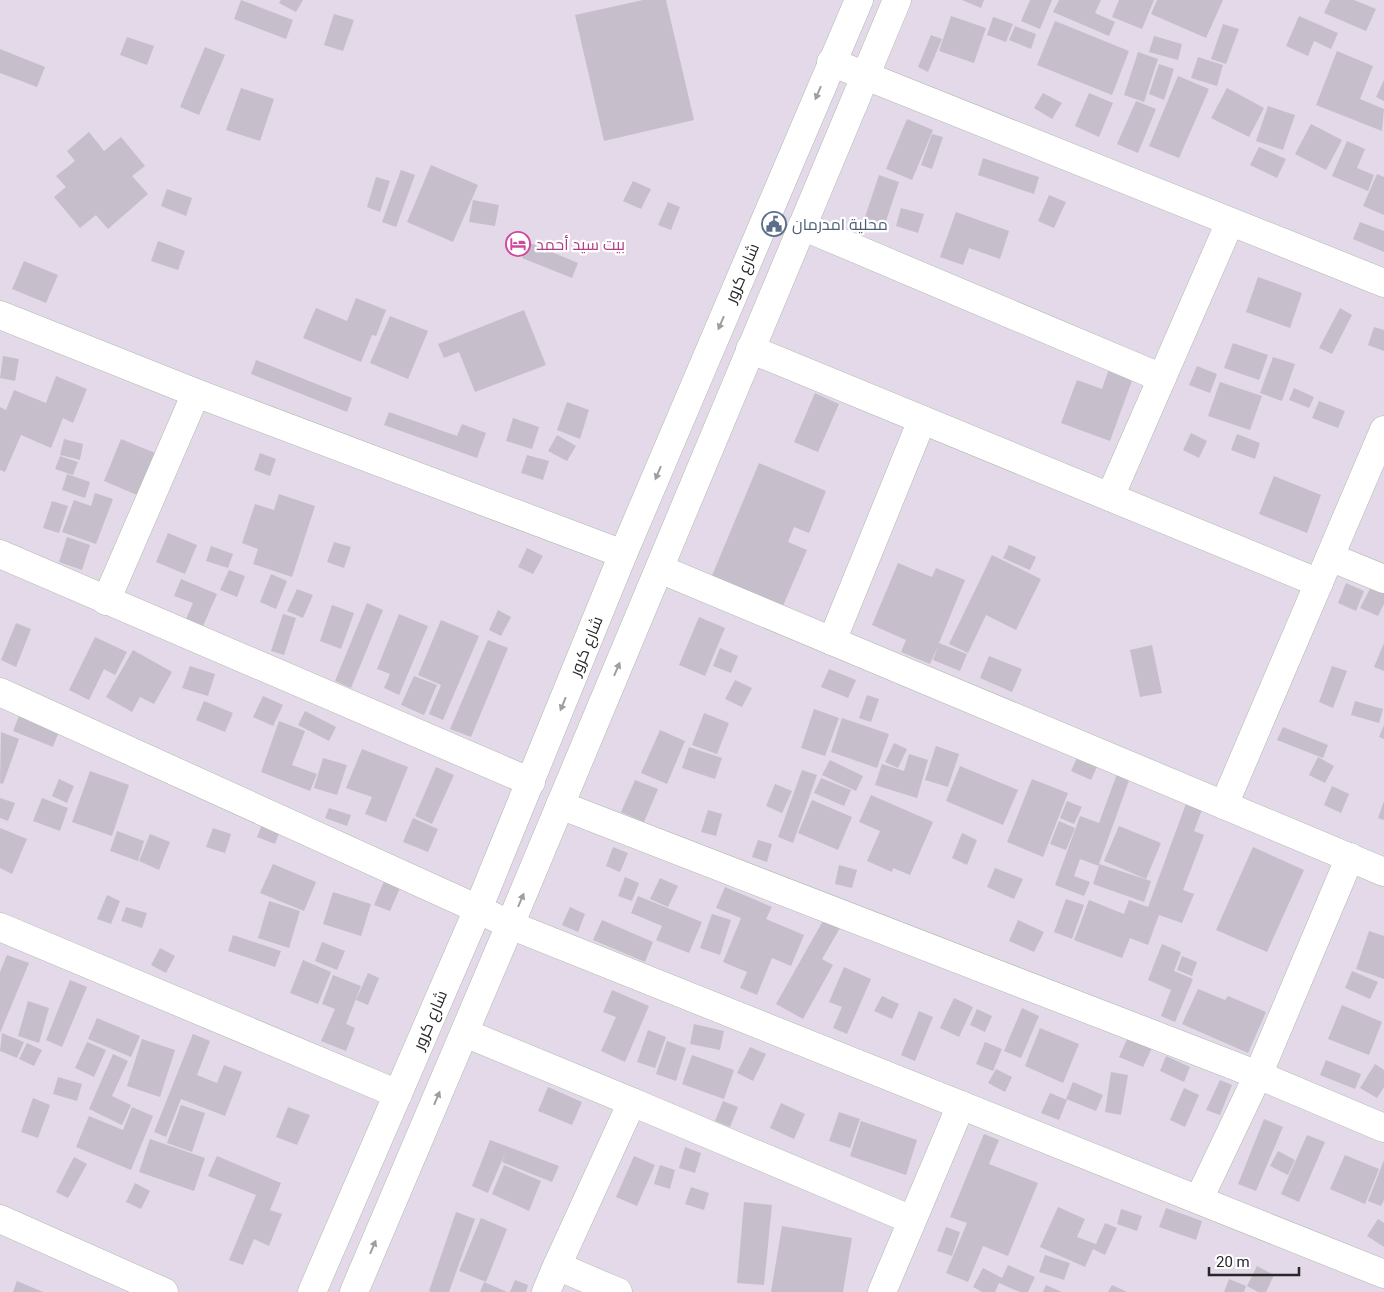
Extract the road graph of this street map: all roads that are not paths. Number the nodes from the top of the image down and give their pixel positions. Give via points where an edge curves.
1 (859, 0) edge
2 (897, 0) edge
3 (831, 62) junction
4 (866, 76) junction
5 (1230, 222) junction
6 (802, 226) junction
7 (1384, 283) edge
8 (734, 290) junction
9 (769, 302) junction
10 (0, 315) edge
11 (750, 349) junction
12 (1162, 378) junction
13 (196, 393) junction
14 (922, 420) junction
15 (1384, 430) edge
16 (1110, 497) junction
17 (0, 554) edge
18 (623, 554) junction
19 (1330, 557) junction
20 (660, 569) junction
21 (1384, 579) edge
22 (1319, 583) junction
23 (106, 601) junction
24 (832, 641) junction
25 (0, 692) edge
26 (531, 782) junction
27 (560, 804) junction
28 (1224, 805) junction
29 (1350, 858) junction
30 (1384, 872) edge
31 (478, 909) junction
32 (510, 925) junction
33 (0, 927) edge
34 (465, 1032) junction
35 (1258, 1075) junction
36 (398, 1094) junction
37 (632, 1102) junction
38 (961, 1105) junction
39 (1384, 1128) edge
40 (1199, 1199) junction
41 (0, 1219) edge
42 (912, 1220) junction
43 (557, 1266) junction
44 (1384, 1274) edge
45 (164, 1292) edge
46 (312, 1292) edge
47 (354, 1292) edge
48 (546, 1292) edge
49 (618, 1292) edge
50 (882, 1292) edge

1 - 3 street, شارع كرور
2 - 4 street
3 - 4 street
3 -> 8 street, شارع كرور
4 - 5 street
4 - 6 street
5 - 7 street
5 - 12 street
6 - 9 street
6 - 12 street
8 - 9 street
8 -> 18 street, شارع كرور
9 - 11 street
10 - 13 street
11 - 14 street
11 - 20 street
12 - 16 street
13 - 18 street
13 - 23 street
14 - 16 street
14 - 24 street
15 - 19 street
16 - 22 street
17 - 23 street
18 -> 26 street, شارع كرور
19 - 21 street
19 - 22 street
20 - 24 street
27 -> 20 street
22 - 28 street
23 - 26 street
24 - 28 street
25 - 31 street
26 - 31 street, شارع كرور
32 -> 27 street
27 - 35 street
28 - 29 street
29 - 30 street
29 - 35 street
31 - 32 street
31 - 36 street, شارع كرور
32 - 34 street
32 - 38 street
33 - 36 street
34 - 37 street
47 -> 34 street
35 - 39 street
35 - 40 street
36 - 46 street, شارع كرور
37 - 42 street
37 - 43 street
38 - 40 street
38 - 42 street
40 - 44 street
41 - 45 street
42 - 50 street
43 - 48 street
43 - 49 street

